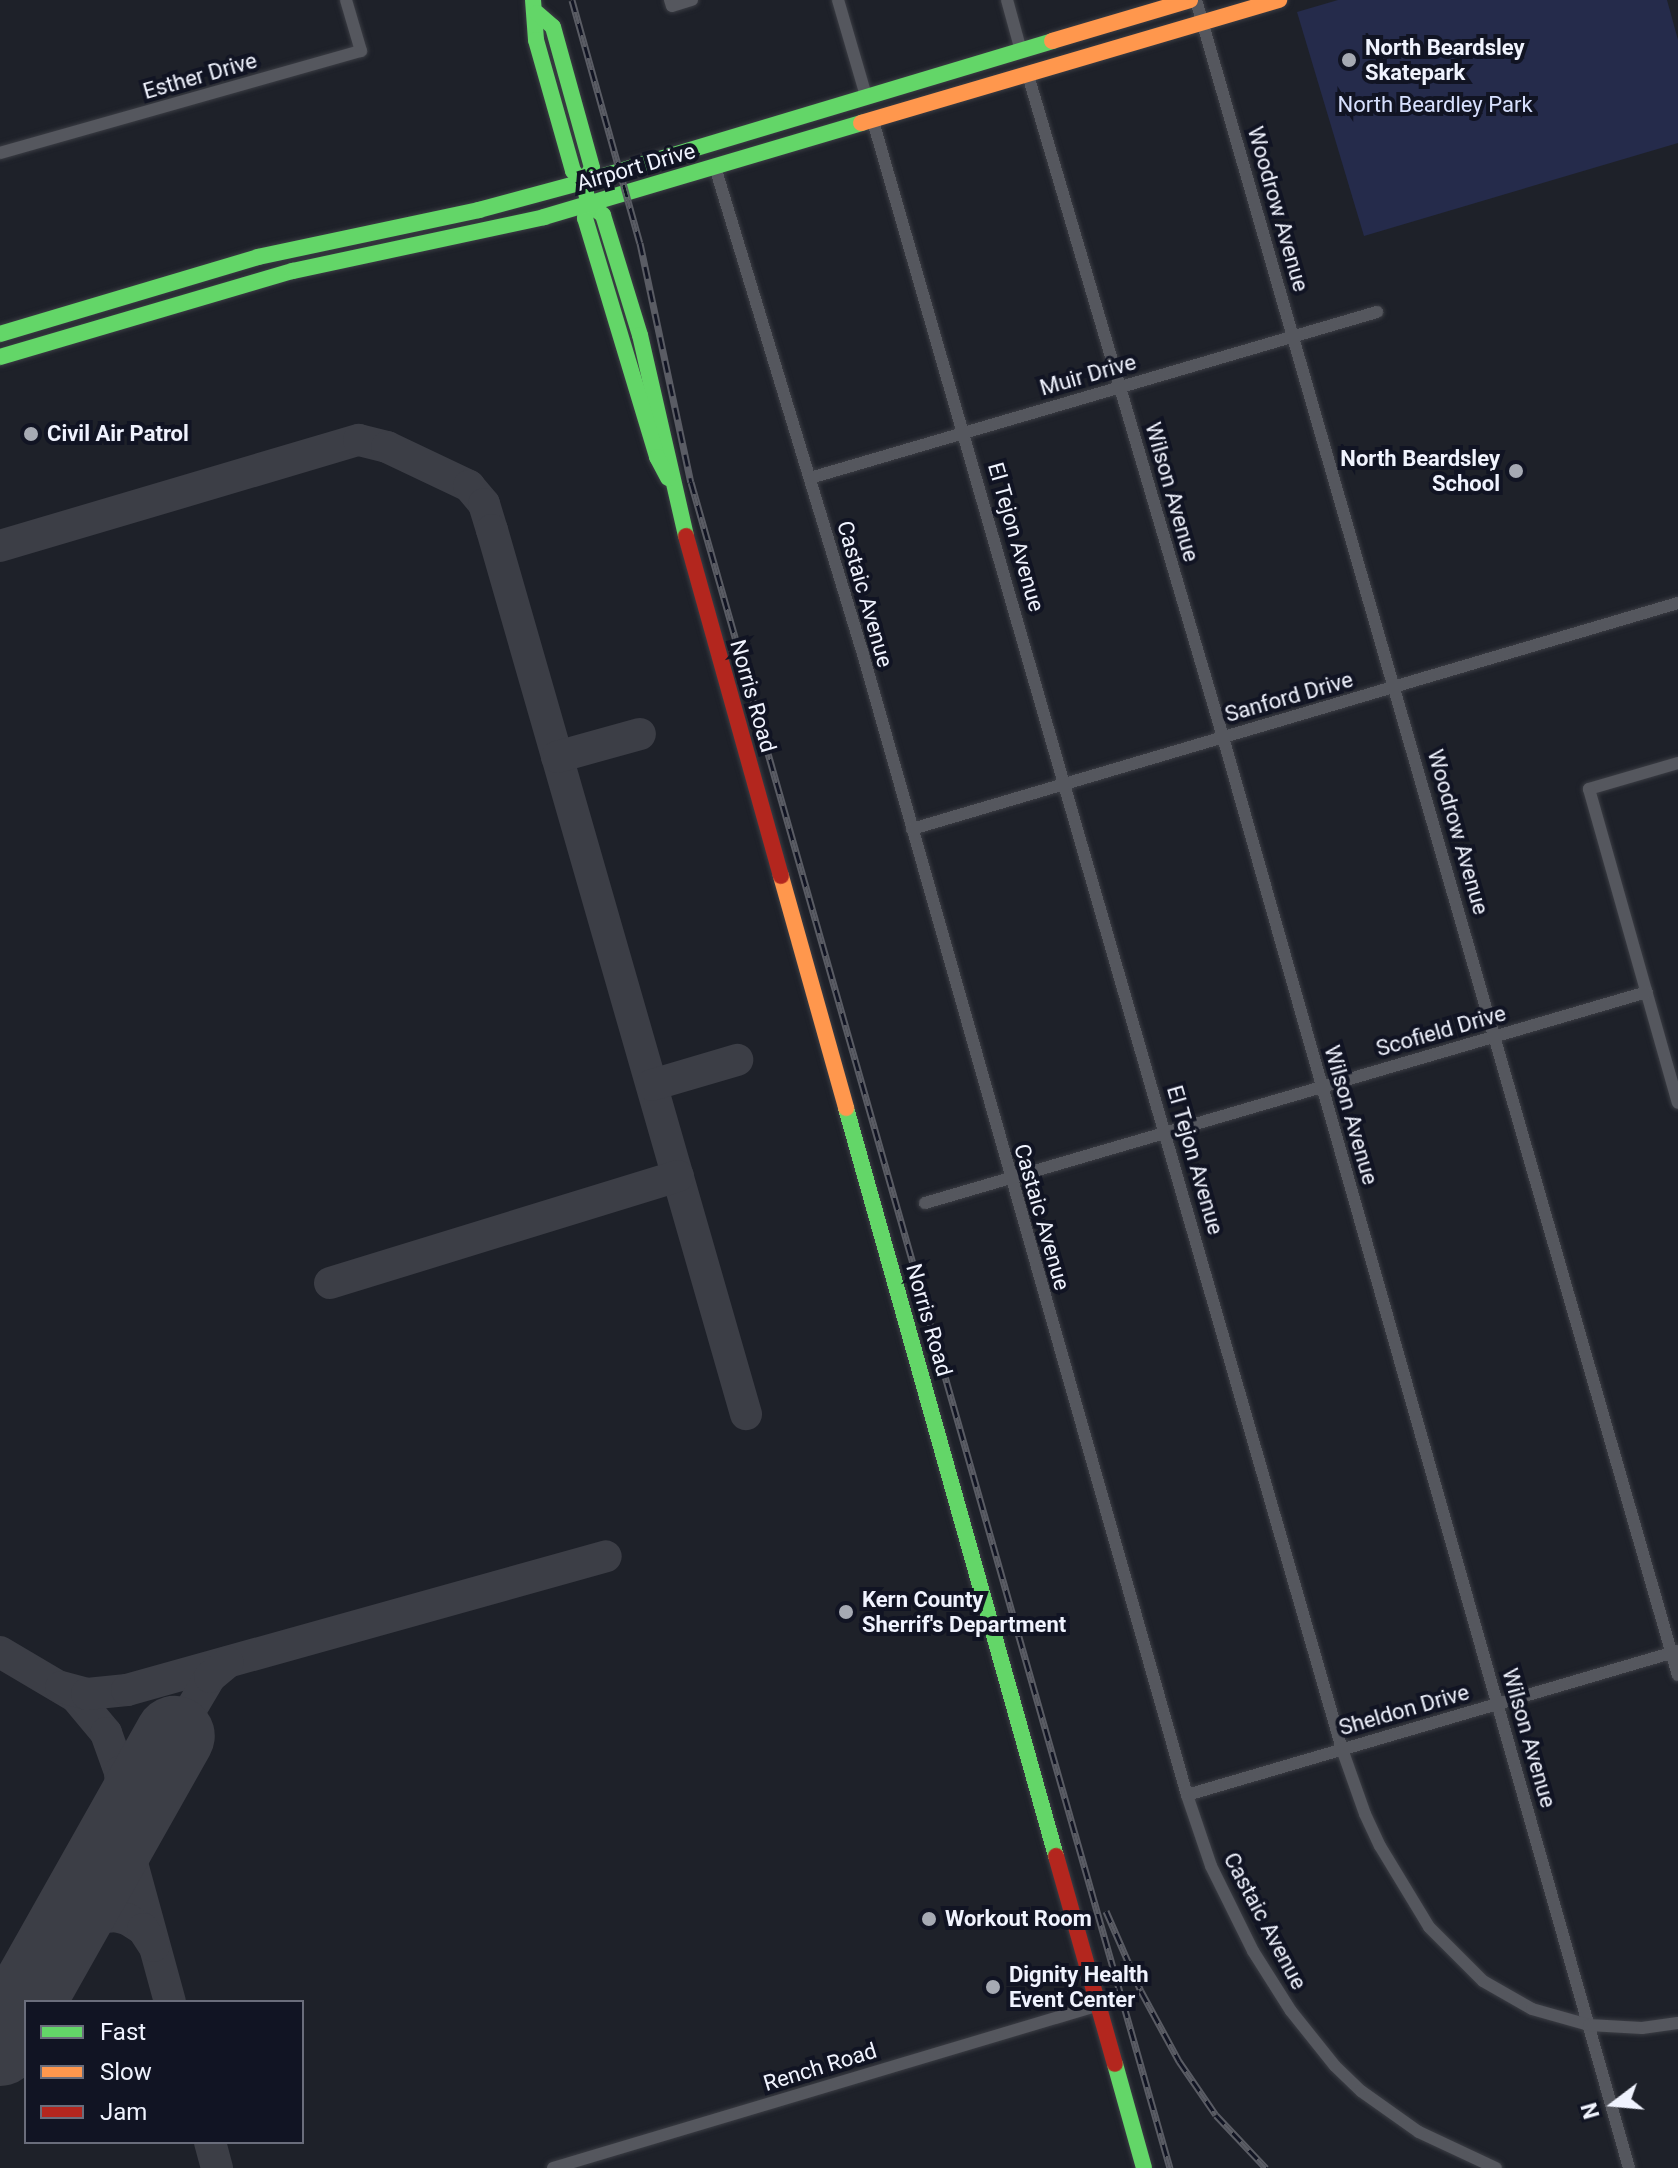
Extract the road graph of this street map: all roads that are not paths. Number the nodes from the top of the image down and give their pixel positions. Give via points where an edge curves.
1 (346, 0) edge
2 (692, 0) edge
3 (838, 0) edge
4 (1007, 0) edge
5 (1193, 0) edge
6 (1279, 0) edge
7 (671, 3) edge
8 (535, 6) edge
9 (1202, 23) junction
10 (1021, 51) junction
11 (1028, 75) junction
12 (866, 96) junction
13 (873, 121) junction
14 (0, 153) edge
15 (715, 167) junction
16 (583, 182) junction
17 (589, 204) junction
18 (1377, 312) dead end
19 (0, 334) edge
20 (1294, 335) junction
21 (0, 357) edge
22 (1120, 386) junction
23 (964, 432) junction
24 (810, 478) junction
25 (1678, 603) edge
26 (1395, 686) junction
27 (1223, 737) junction
28 (1678, 763) edge
29 (1067, 783) junction
30 (912, 829) junction
31 (1647, 992) junction
32 (1495, 1036) junction
33 (1322, 1087) junction
34 (1678, 1103) edge
35 (1166, 1133) junction
36 (1011, 1178) junction
37 (925, 1203) dead end
38 (1675, 1652) edge
39 (1678, 1675) edge
40 (1498, 1703) junction
41 (1342, 1749) junction
42 (1187, 1795) junction
43 (1099, 2005) junction
44 (1678, 2023) edge
45 (1589, 2025) junction
46 (553, 2168) edge
47 (1144, 2168) edge
48 (1496, 2168) edge
49 (1629, 2168) edge

1 - 14 street, Esther Drive via 361,51
2 - 7 street
3 - 12 street
4 - 10 street
5 - 9 street, Woodrow Avenue
5 - 10 main road, Airport Drive
6 - 9 main road, Airport Drive
8 - 16 main road, Norris Road via 536,40 573,171
9 - 11 main road, Airport Drive
9 - 20 street, Woodrow Avenue
10 - 12 main road, Airport Drive
11 - 13 main road, Airport Drive
11 - 22 street, Wilson Avenue
12 - 16 main road, Airport Drive
13 - 15 main road, Airport Drive
13 - 23 street, El Tejon Avenue
15 - 17 main road, Airport Drive
15 - 24 street, Castaic Avenue
16 - 17 main road, Norris Road
16 - 19 main road, Airport Drive via 258,257
17 - 21 main road, Airport Drive via 481,233 293,271
17 - 43 main road, Norris Road via 585,218 657,457 671,483
18 - 20 street, Muir Drive
20 - 22 street, Muir Drive
20 - 26 street, Woodrow Avenue
22 - 23 street, Muir Drive
22 - 27 street, Wilson Avenue
23 - 24 street, Muir Drive
23 - 29 street, El Tejon Avenue
24 - 30 street, Castaic Avenue
25 - 26 street, Sanford Drive
26 - 27 street, Sanford Drive
26 - 32 street, Woodrow Avenue
27 - 29 street, Sanford Drive
27 - 33 street, Wilson Avenue
28 - 31 street via 1589,789
29 - 30 street, Sanford Drive
29 - 35 street, El Tejon Avenue
30 - 36 street, Castaic Avenue
31 - 32 street, Scofield Drive
31 - 34 street
32 - 33 street, Scofield Drive
32 - 38 street, Woodrow Avenue
33 - 35 street, Scofield Drive
33 - 40 street, Wilson Avenue
35 - 36 street, Scofield Drive
35 - 41 street, El Tejon Avenue
36 - 37 street, Scofield Drive
36 - 42 street, Castaic Avenue
38 - 39 street, Woodrow Avenue
38 - 40 street, Sheldon Drive
40 - 41 street, Sheldon Drive
40 - 45 street, Wilson Avenue
41 - 42 street, Sheldon Drive
41 - 45 street, El Tejon Avenue via 1380,1846 1445,1947 1508,1997 1556,2018
42 - 48 street, Castaic Avenue via 1231,1909 1312,2040 1389,2113 1450,2149
43 - 46 street, Rench Road
43 - 47 main road, Norris Road
44 - 45 street, El Tejon Avenue via 1642,2028
45 - 49 street, Wilson Avenue

